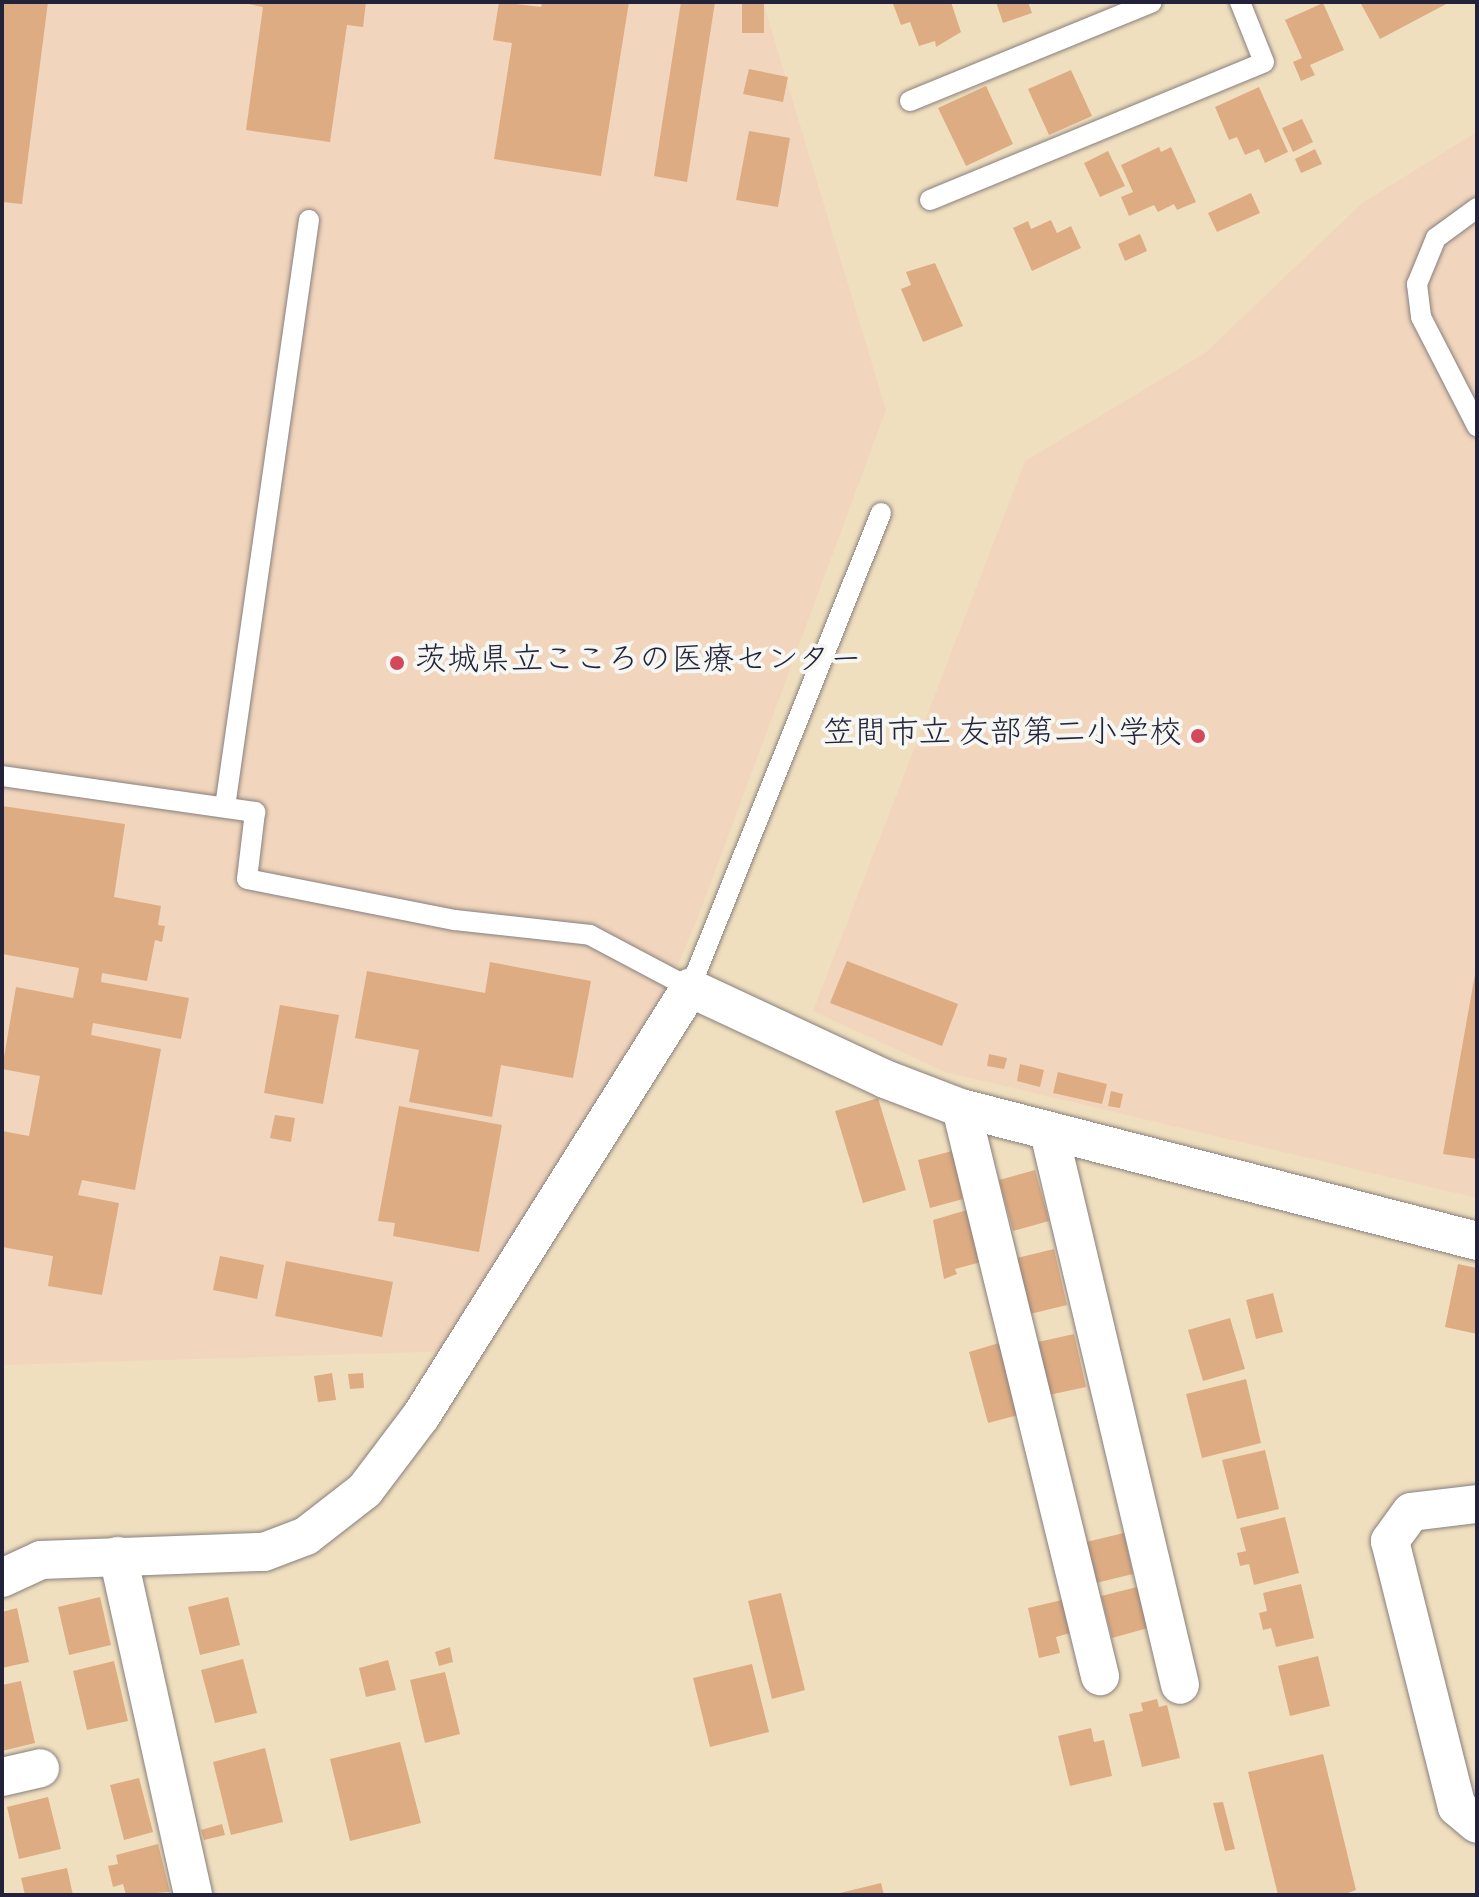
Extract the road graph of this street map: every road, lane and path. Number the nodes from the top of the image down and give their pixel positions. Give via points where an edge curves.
1 (1152, 2) edge
2 (1240, 2) edge
3 (910, 101) dead end
4 (930, 200) dead end
5 (1477, 208) edge
6 (309, 220) dead end
7 (1477, 426) edge
8 (881, 513) dead end
9 (2, 776) edge
10 (225, 807) junction
11 (690, 988) junction
12 (961, 1108) junction
13 (1049, 1132) junction
14 (1477, 1241) edge
15 (1477, 1504) edge
16 (118, 1556) junction
17 (2, 1578) edge
18 (1100, 1676) dead end
19 (1180, 1685) dead end
20 (40, 1768) dead end
21 (2, 1777) edge
22 (1477, 1824) edge
23 (193, 1895) edge

1 - 3 lane
2 - 4 lane via 1264,62
5 - 7 lane via 1436,238 1417,284 1421,317
6 - 10 lane
8 - 11 lane
9 - 10 lane
10 - 11 lane via 255,812 247,879 455,920 590,935
11 - 12 street via 885,1079
11 - 16 street via 421,1416 365,1490 306,1536 264,1552
12 - 13 street
12 - 18 street
13 - 14 street
13 - 19 street
15 - 22 street via 1411,1512 1390,1541 1457,1807
16 - 17 street via 41,1560
16 - 23 street
20 - 21 street

